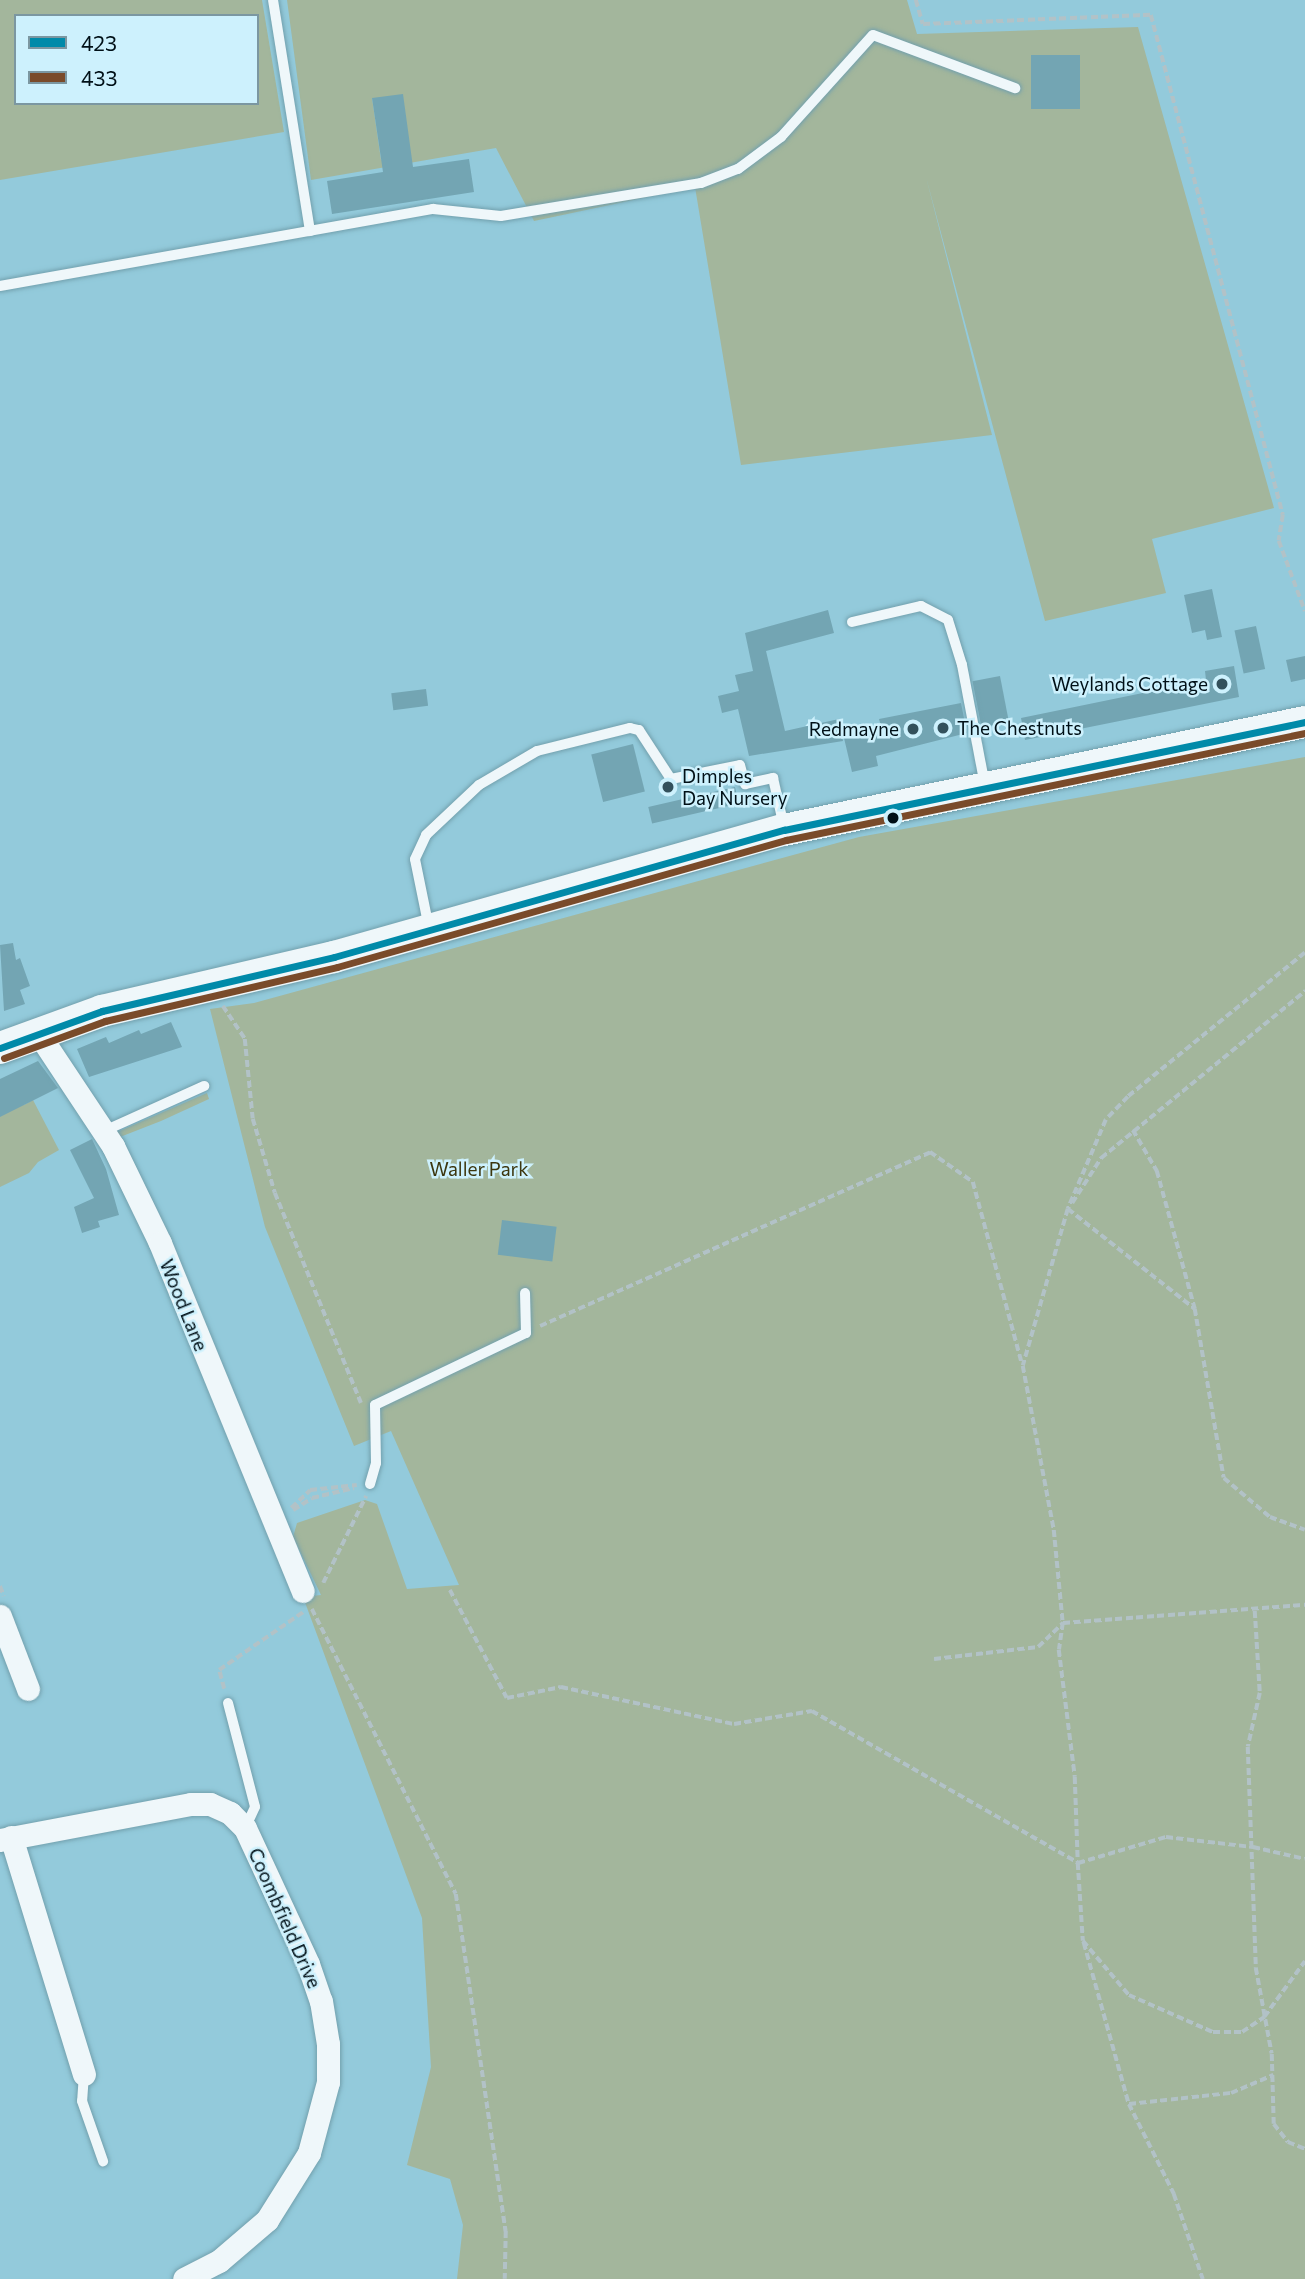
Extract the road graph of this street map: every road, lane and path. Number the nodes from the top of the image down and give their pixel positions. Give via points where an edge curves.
1 (273, 0) edge
2 (916, 0) edge
3 (1015, 88) dead end
4 (310, 231) junction
5 (0, 286) edge
6 (1305, 611) edge
7 (852, 622) dead end
8 (1305, 722) edge
9 (985, 786) junction
10 (784, 830) junction
11 (430, 929) junction
12 (1305, 953) edge
13 (1305, 991) edge
14 (224, 1014) dead end
15 (38, 1033) junction
16 (0, 1048) edge
17 (204, 1086) dead end
18 (1133, 1130) junction
19 (104, 1131) junction
20 (1068, 1209) junction
21 (525, 1293) dead end
22 (1195, 1309) junction
23 (526, 1333) junction
24 (1023, 1366) junction
25 (375, 1405) junction
26 (370, 1484) junction
27 (276, 1521) junction
28 (1305, 1530) edge
29 (450, 1590) dead end
30 (310, 1598) junction
31 (1305, 1605) edge
32 (1255, 1611) junction
33 (0, 1616) edge
34 (1063, 1623) junction
35 (934, 1659) dead end
36 (8, 1661) edge
37 (28, 1689) dead end
38 (228, 1703) joint
39 (245, 1828) junction
40 (6, 1839) edge
41 (1253, 1847) junction
42 (1305, 1859) edge
43 (1078, 1863) junction
44 (1083, 1941) junction
45 (1305, 1961) edge
46 (1264, 2017) junction
47 (84, 2074) joint
48 (1273, 2075) junction
49 (1129, 2104) junction
50 (1305, 2149) edge
51 (103, 2161) dead end
52 (184, 2279) edge
53 (505, 2279) edge
54 (1203, 2279) edge

1 - 4 lane
2 - 6 path via 923,24 1151,15 1283,515 1279,541
3 - 4 lane via 873,35 781,137 738,169 701,183 501,216 433,209
4 - 5 lane
7 - 9 lane via 921,606 948,620 962,665
8 - 9 main road
9 - 10 main road
10 - 11 main road
10 - 11 lane via 773,779 745,784 740,765 671,779 639,730 630,728 537,751 479,785 426,835 415,859
11 - 15 main road via 334,957 102,1011
12 - 20 path via 1106,1120
13 - 18 path
14 - 25 path via 245,1039 253,1119 275,1193 363,1406
15 - 16 main road
15 - 19 street, Wood Lane
17 - 19 lane
18 - 20 path via 1101,1158
18 - 22 path via 1157,1171
19 - 27 street, Wood Lane via 160,1243 235,1434
20 - 22 path
20 - 24 path
21 - 23 lane
22 - 28 path via 1224,1478 1270,1517
23 - 24 path via 930,1152 973,1182
23 - 25 lane
24 - 34 path via 1054,1530
25 - 26 lane via 376,1463
26 - 27 path via 310,1490
26 - 30 path via 362,1512
27 - 30 street, Wood Lane
29 - 43 path via 506,1698 561,1687 734,1724 812,1711
30 - 38 path via 219,1670
30 - 53 path via 456,1894 506,2231
31 - 32 path
32 - 34 path
32 - 41 path via 1259,1693 1248,1747
33 - 36 street
34 - 35 path via 1038,1647
34 - 43 path via 1059,1650 1076,1777
36 - 37 street
38 - 39 lane via 255,1807
39 - 40 street, Coombfield Drive via 230,1812 209,1804 191,1804
39 - 52 street, Coombfield Drive via 321,2001 328,2082 313,2142 292,2186 243,2243
40 - 47 street, Coombfield Drive
41 - 42 path
41 - 43 path via 1166,1837
41 - 46 path via 1256,1968
43 - 44 path
44 - 46 path via 1129,1995 1213,2032 1242,2032
44 - 49 path
45 - 46 path
46 - 48 path
47 - 51 lane via 82,2101
48 - 49 path via 1231,2093
48 - 50 path via 1274,2124 1288,2142
49 - 54 path via 1174,2194

